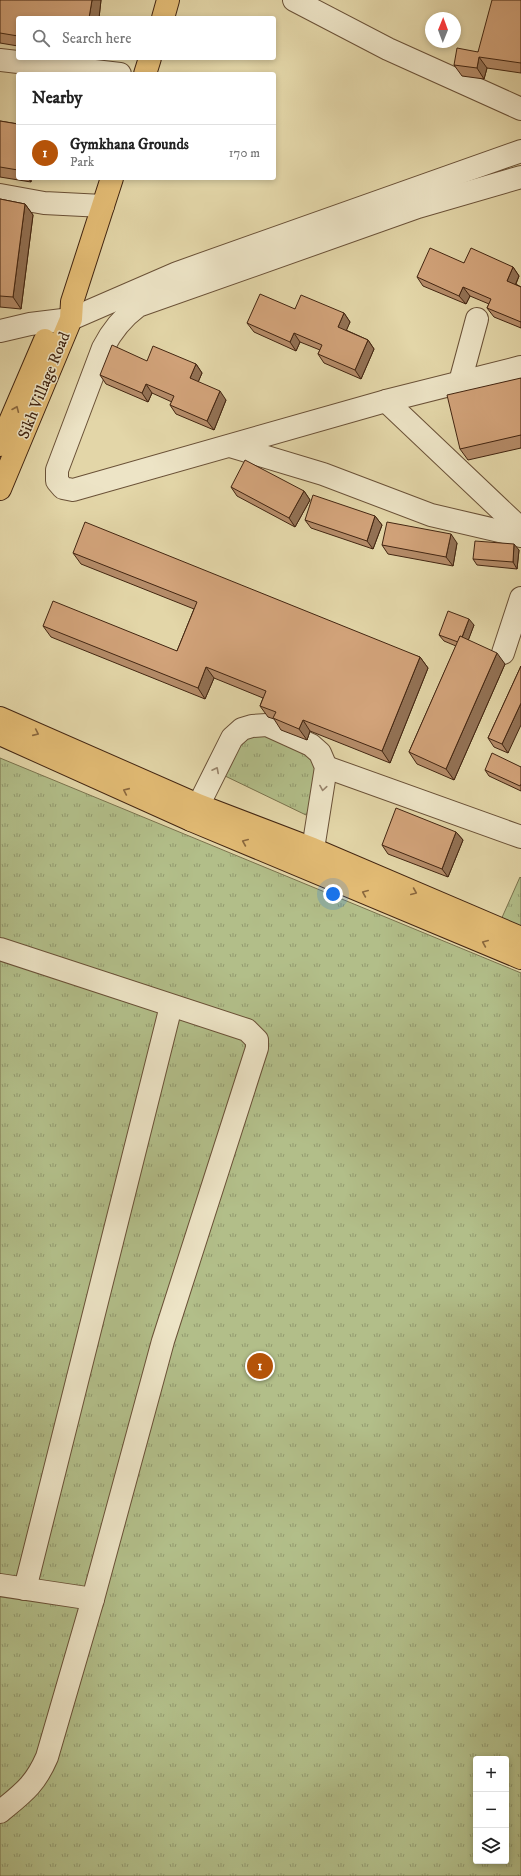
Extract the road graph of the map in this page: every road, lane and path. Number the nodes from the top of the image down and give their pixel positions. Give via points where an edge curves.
1 (168, 0) edge
2 (294, 0) edge
3 (163, 16) edge
4 (0, 60) edge
5 (149, 60) edge
6 (103, 72) edge
7 (146, 72) edge
8 (521, 109) edge
9 (521, 151) edge
10 (521, 177) edge
11 (111, 180) edge
12 (0, 195) edge
13 (103, 206) junction
14 (65, 314) junction
15 (477, 319) dead end
16 (0, 331) edge
17 (521, 368) edge
18 (460, 382) junction
19 (386, 402) junction
20 (0, 445) edge
21 (230, 446) junction
22 (0, 489) edge
23 (521, 529) edge
24 (521, 536) edge
25 (521, 598) edge
26 (503, 653) dead end
27 (0, 718) edge
28 (0, 734) edge
29 (326, 767) junction
30 (194, 812) junction
31 (521, 837) edge
32 (313, 849) junction
33 (521, 938) edge
34 (0, 949) edge
35 (521, 958) edge
36 (171, 1006) junction
37 (0, 1585) edge
38 (24, 1589) junction
39 (93, 1599) junction
40 (0, 1812) edge

1 - 3 main road
2 - 8 street via 388,49
4 - 6 street
5 - 7 main road
9 - 14 street
10 - 21 street via 418,207 138,306 111,332 103,348 57,470 57,481 63,488 74,490
11 - 13 main road, Sikh Village Road
12 - 13 street via 44,203
13 - 14 main road, Sikh Village Road
14 - 16 street
20 -> 14 main road, Sikh Village Road
14 - 22 main road, Sikh Village Road
15 - 18 street
17 - 18 street
18 - 19 street
19 - 21 street
19 - 23 street
21 - 24 street via 323,474 431,515
25 - 26 street
27 -> 30 main road
30 -> 28 main road
30 -> 29 street via 232,738 242,729 268,725 310,745 320,753
29 - 31 street
29 -> 32 street
30 - 32 main road
35 -> 30 main road
32 -> 33 main road
34 - 36 street
36 - 38 street
36 - 39 street via 247,1030 257,1040 256,1048 163,1341
37 - 38 street
38 - 39 street
39 - 40 street via 39,1776 29,1788

